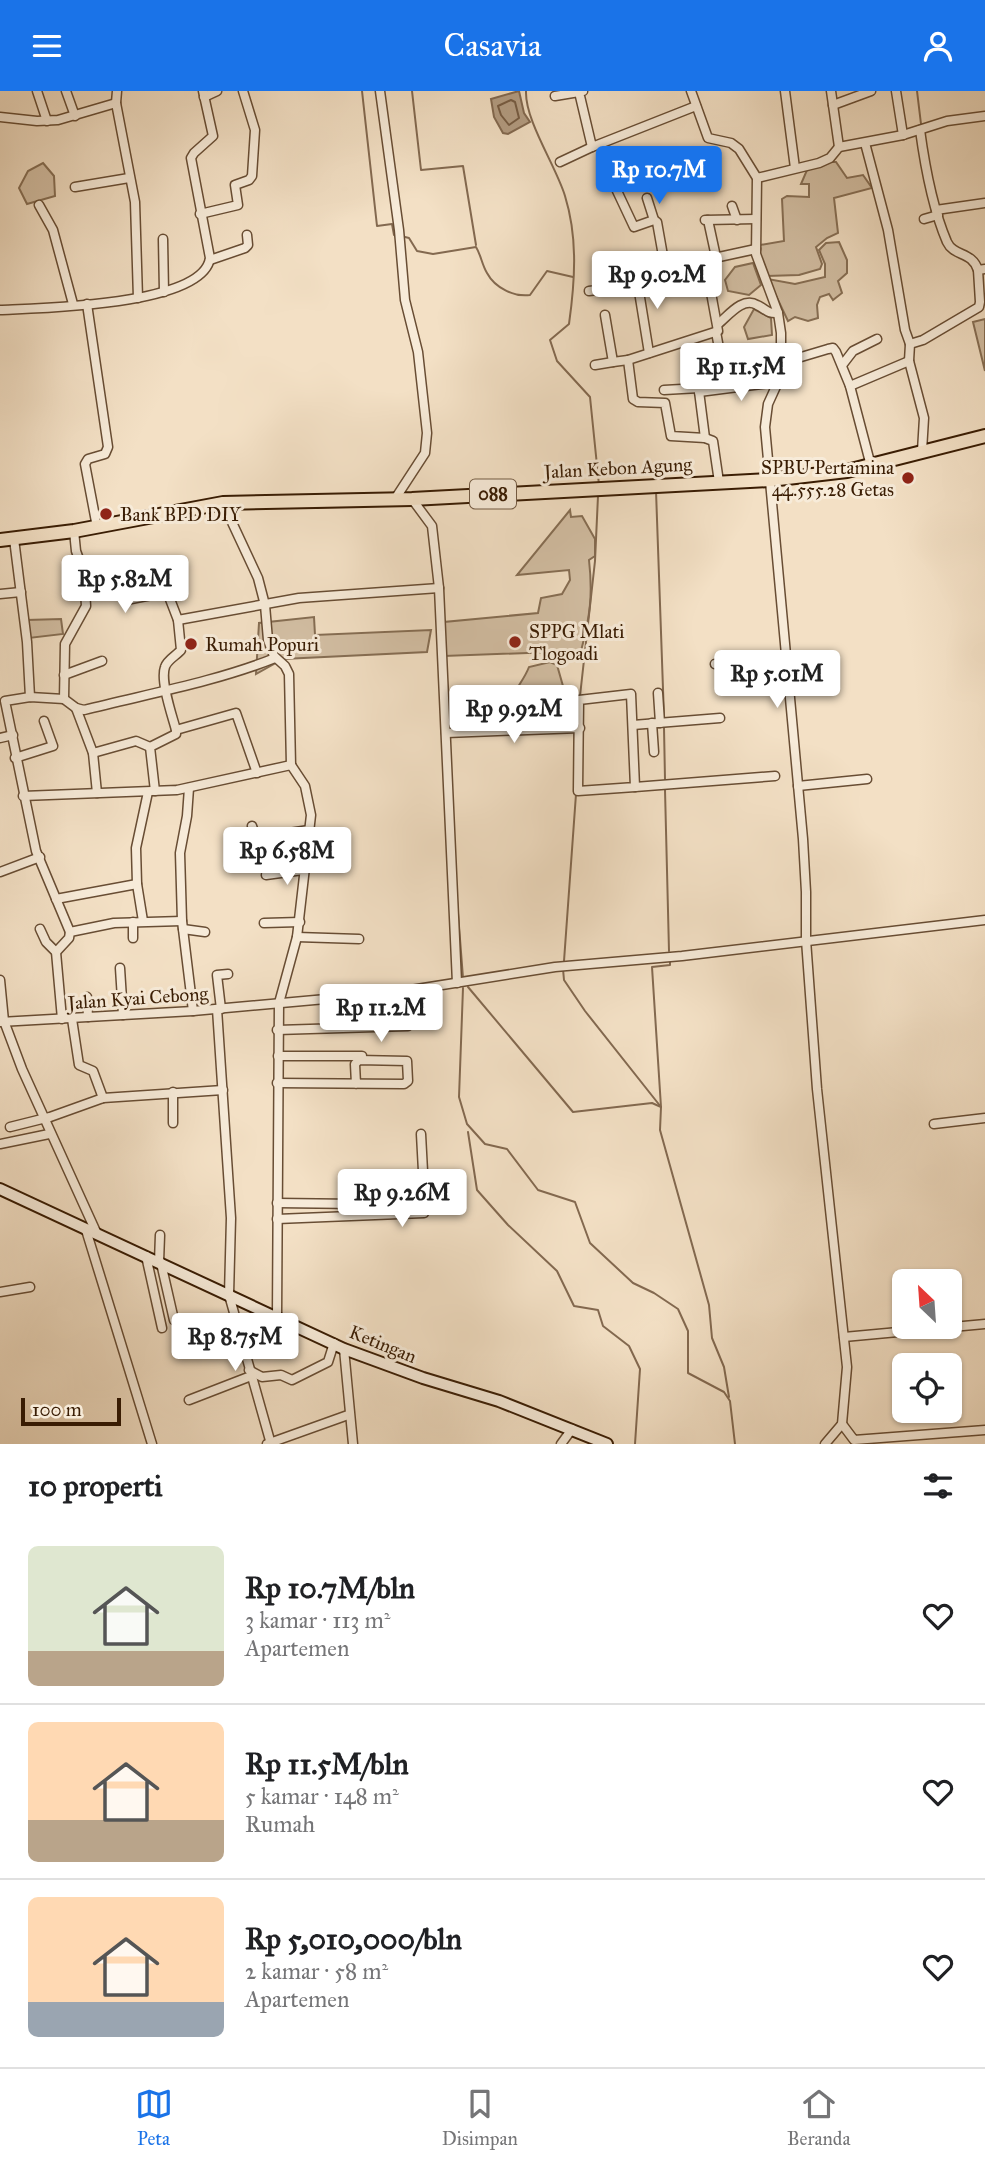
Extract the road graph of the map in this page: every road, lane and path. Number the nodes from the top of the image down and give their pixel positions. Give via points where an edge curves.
1 (37, 91) edge
2 (66, 91) edge
3 (117, 91) edge
4 (217, 91) edge
5 (243, 91) edge
6 (380, 91) edge
7 (691, 91) edge
8 (785, 91) edge
9 (831, 91) edge
10 (871, 91) edge
11 (896, 91) edge
12 (581, 92) edge
13 (204, 94) edge
14 (555, 96) dead end
15 (116, 103) junction
16 (833, 105) junction
17 (695, 106) junction
18 (75, 115) junction
19 (985, 116) edge
20 (0, 117) edge
21 (47, 121) junction
22 (920, 130) junction
23 (903, 135) junction
24 (865, 143) junction
25 (592, 147) junction
26 (839, 147) junction
27 (560, 162) dead end
28 (795, 168) junction
29 (610, 176) dead end
30 (757, 178) junction
31 (129, 179) junction
32 (75, 187) dead end
33 (647, 198) dead end
34 (985, 203) edge
35 (39, 205) dead end
36 (732, 206) dead end
37 (937, 212) junction
38 (200, 214) junction
39 (757, 219) junction
40 (924, 219) dead end
41 (654, 220) junction
42 (737, 220) junction
43 (247, 235) dead end
44 (163, 239) dead end
45 (756, 249) junction
46 (716, 257) junction
47 (210, 260) junction
48 (705, 260) junction
49 (665, 267) junction
50 (982, 269) edge
51 (636, 273) junction
52 (598, 279) dead end
53 (638, 285) junction
54 (589, 291) dead end
55 (164, 292) junction
56 (138, 298) junction
57 (73, 304) junction
58 (87, 304) junction
59 (0, 310) edge
60 (778, 313) junction
61 (606, 315) dead end
62 (717, 328) junction
63 (877, 339) dead end
64 (910, 344) junction
65 (649, 353) junction
66 (628, 361) junction
67 (909, 361) junction
68 (613, 362) junction
69 (782, 363) junction
70 (843, 364) junction
71 (595, 365) dead end
72 (778, 382) junction
73 (850, 386) junction
74 (664, 390) dead end
75 (699, 390) junction
76 (985, 436) edge
77 (705, 438) junction
78 (922, 451) junction
79 (871, 466) junction
80 (771, 480) junction
81 (719, 482) junction
82 (395, 499) junction
83 (412, 499) junction
84 (223, 503) junction
85 (97, 527) junction
86 (74, 531) junction
87 (14, 538) junction
88 (0, 540) edge
89 (84, 577) junction
90 (439, 588) junction
91 (21, 592) junction
92 (0, 594) edge
93 (265, 605) junction
94 (178, 620) junction
95 (275, 657) junction
96 (787, 658) junction
97 (102, 661) dead end
98 (715, 664) dead end
99 (64, 675) junction
100 (166, 689) junction
101 (658, 693) dead end
102 (30, 697) junction
103 (64, 699) junction
104 (3, 701) edge
105 (76, 708) junction
106 (720, 718) dead end
107 (44, 722) dead end
108 (656, 723) junction
109 (633, 725) junction
110 (580, 728) junction
111 (176, 730) junction
112 (446, 733) junction
113 (13, 735) junction
114 (0, 738) edge
115 (150, 747) junction
116 (654, 752) dead end
117 (93, 753) junction
118 (16, 758) junction
119 (291, 765) junction
120 (257, 773) junction
121 (775, 776) dead end
122 (867, 779) dead end
123 (798, 786) junction
124 (635, 787) junction
125 (189, 788) junction
126 (152, 792) junction
127 (97, 793) junction
128 (23, 796) junction
129 (253, 826) dead end
130 (309, 830) junction
131 (40, 857) junction
132 (303, 870) junction
133 (0, 872) edge
134 (266, 876) dead end
135 (137, 884) junction
136 (56, 899) junction
137 (985, 920) edge
138 (143, 921) junction
139 (133, 922) junction
140 (300, 922) junction
141 (264, 923) dead end
142 (182, 925) junction
143 (40, 929) dead end
144 (70, 932) junction
145 (205, 932) dead end
146 (298, 937) junction
147 (133, 938) dead end
148 (359, 939) dead end
149 (806, 940) junction
150 (56, 952) junction
151 (120, 968) dead end
152 (228, 974) dead end
153 (0, 980) edge
154 (457, 983) junction
155 (1, 997) edge
156 (87, 997) dead end
157 (279, 1003) junction
158 (219, 1009) junction
159 (193, 1011) junction
160 (123, 1015) junction
161 (88, 1017) junction
162 (62, 1019) junction
163 (72, 1019) junction
164 (2, 1021) edge
165 (408, 1026) dead end
166 (277, 1030) junction
167 (278, 1056) junction
168 (407, 1056) dead end
169 (277, 1083) junction
170 (356, 1084) junction
171 (223, 1090) junction
172 (173, 1092) junction
173 (103, 1098) junction
174 (985, 1118) edge
175 (44, 1119) junction
176 (173, 1123) dead end
177 (934, 1123) dead end
178 (10, 1127) dead end
179 (50, 1134) junction
180 (421, 1135) dead end
181 (0, 1144) edge
182 (0, 1189) edge
183 (277, 1203) junction
184 (358, 1204) dead end
185 (277, 1219) junction
186 (86, 1230) junction
187 (97, 1235) junction
188 (160, 1235) dead end
189 (146, 1256) junction
190 (160, 1263) junction
191 (30, 1287) dead end
192 (0, 1292) edge
193 (229, 1295) junction
194 (277, 1316) junction
195 (174, 1320) dead end
196 (985, 1324) edge
197 (162, 1328) dead end
198 (844, 1337) junction
199 (339, 1346) junction
200 (250, 1373) junction
201 (189, 1400) dead end
202 (348, 1415) junction
203 (842, 1424) junction
204 (572, 1429) junction
205 (985, 1430) edge
206 (152, 1444) edge
207 (270, 1444) edge
208 (353, 1444) edge
209 (561, 1444) edge
210 (607, 1444) edge
211 (825, 1444) edge

1 - 21 street
2 - 18 street
3 - 15 street
4 - 13 street
5 - 38 street via 256,130 252,176 235,185 238,205
6 - 82 street via 405,300 418,352 427,433 425,453
7 - 17 street
8 - 28 street
9 - 16 street
10 - 16 street
11 - 23 street
12 - 14 street
12 - 25 street
13 - 38 street via 212,136 191,158
15 - 18 street
15 - 31 street
16 - 26 street
17 - 25 street
17 - 30 street via 708,138 739,149
18 - 21 street
19 - 22 street
20 - 21 street
22 - 23 street
22 - 37 street
23 - 24 street
24 - 26 street
24 - 64 street
25 - 27 street
26 - 28 street via 825,161
28 - 30 street
29 - 41 street via 634,227
30 - 39 street
31 - 32 street
31 - 56 street via 135,202
33 - 41 street
34 - 37 street
35 - 57 street via 53,230
36 - 42 street
37 - 40 street
37 - 50 street via 949,246
38 - 47 street
39 - 42 street
39 - 45 street
41 - 49 street
42 - 46 street via 707,220
43 - 47 street via 245,248
44 - 55 street
45 - 46 street
45 - 60 street
46 - 48 street
47 - 55 street via 208,268 192,281
48 - 49 street
48 - 62 street
49 - 51 street
50 - 64 street via 979,307
51 - 52 street
51 - 53 street
53 - 54 street
53 - 65 street
55 - 56 street
56 - 58 street
57 - 58 street
57 - 59 street
58 - 85 street via 108,447 105,454 85,464
60 - 62 street via 767,313 749,302
60 - 69 street
61 - 68 street
62 - 65 street
62 - 75 street via 719,348 695,360
63 - 70 street via 853,351
64 - 67 street
65 - 66 street
66 - 68 street
66 - 77 street via 635,401 665,403 674,438
67 - 73 street
67 - 78 street via 924,418
68 - 71 street
69 - 70 street via 833,348
69 - 72 street
70 - 73 street
72 - 75 street
72 - 80 street via 768,404 765,427
73 - 79 street
74 - 75 street
75 - 77 street
76 - 78 main road, Jalan Kebon Agung / 088
77 - 81 street via 714,445
78 - 79 main road, Jalan Kebon Agung / 088
79 - 80 main road, Jalan Kebon Agung / 088
80 - 81 main road, Jalan Kebon Agung / 088
80 - 96 street
81 - 83 main road, Jalan Kebon Agung / 088
82 - 83 main road, Jalan Kebon Agung / 088
82 - 84 main road, Jalan Kebon Agung / 088
83 - 90 street via 432,526
84 - 85 main road, Jalan Kebon Agung / 088
84 - 93 street via 258,578
85 - 86 main road, Jalan Kebon Agung / 088
86 - 87 main road, Jalan Kebon Agung / 088
86 - 89 street
87 - 88 main road, Jalan Kebon Agung / 088
87 - 91 street
89 - 94 street via 126,600 168,594
89 - 99 street via 86,606 65,644
90 - 93 street via 334,594
90 - 112 street
91 - 92 street
91 - 102 street
93 - 94 street
93 - 95 street via 268,640
94 - 100 street via 182,646 165,666
95 - 100 street
95 - 119 street via 289,674
96 - 98 street
96 - 123 street
97 - 99 street
99 - 103 street
100 - 105 street via 84,710
100 - 111 street
101 - 108 street
102 - 103 street
102 - 104 street
103 - 105 street
104 - 113 street
105 - 117 street
106 - 108 street
107 - 118 street via 53,745
108 - 109 street
108 - 116 street
109 - 110 street via 631,694 579,700
109 - 124 street
110 - 112 street
110 - 124 street via 578,791
111 - 115 street
111 - 120 street via 236,713
112 - 154 street
113 - 114 street
113 - 118 street
115 - 117 street via 136,741
115 - 126 street
117 - 127 street
118 - 128 street
119 - 120 street
119 - 130 street via 305,786
120 - 125 street
121 - 124 street
122 - 123 street
123 - 149 street
125 - 126 street
125 - 142 street via 180,853
126 - 127 street
126 - 135 street via 137,842
127 - 128 street
128 - 131 street
129 - 130 street via 257,838
130 - 132 street
131 - 133 street
131 - 136 street
132 - 134 street
132 - 140 street
135 - 136 street
135 - 138 street
136 - 144 street
137 - 149 street, Jalan Kyai Cebong
138 - 139 street
138 - 142 street
139 - 144 street
139 - 147 street
140 - 141 street
140 - 146 street
142 - 145 street
142 - 159 street
143 - 150 street
144 - 150 street
146 - 148 street
146 - 157 street
149 - 154 street, Jalan Kyai Cebong via 555,967
149 - 198 street
150 - 162 street
151 - 160 street
152 - 158 street via 217,975
153 - 155 street
154 - 157 street, Jalan Kyai Cebong
155 - 164 street
156 - 161 street
157 - 158 street, Jalan Kyai Cebong
157 - 166 street
158 - 159 street, Jalan Kyai Cebong
158 - 171 street
159 - 160 street, Jalan Kyai Cebong
160 - 161 street, Jalan Kyai Cebong
161 - 163 street, Jalan Kyai Cebong
162 - 163 street, Jalan Kyai Cebong
162 - 164 street, Jalan Kyai Cebong
163 - 173 street via 79,1065 93,1071
164 - 175 street
165 - 166 street
166 - 167 street
167 - 168 street
167 - 169 street
169 - 170 street
169 - 183 street
170 - 170 street via 406,1083 407,1061 359,1060
171 - 172 street
171 - 193 street via 232,1231
172 - 173 street
172 - 176 street
173 - 175 street
174 - 177 street
175 - 178 street
175 - 179 street
179 - 181 street
179 - 187 street
180 - 185 street via 424,1213
182 - 186 street, Ketingan
183 - 184 street
183 - 185 street
185 - 194 street
186 - 187 street, Ketingan
186 - 206 street
187 - 189 street, Ketingan
188 - 190 street
189 - 190 street, Ketingan
189 - 197 street
190 - 193 street, Ketingan
190 - 195 street
191 - 192 street
193 - 194 street, Ketingan
193 - 200 street
194 - 199 street, Ketingan
196 - 198 street
198 - 203 street via 847,1367
199 - 200 street via 328,1362 292,1380
199 - 202 street
199 - 204 street, Ketingan
200 - 201 street
200 - 207 street
202 - 207 street
202 - 208 street
203 - 205 street via 854,1440
203 - 211 street
204 - 209 street
204 - 210 street, Ketingan

